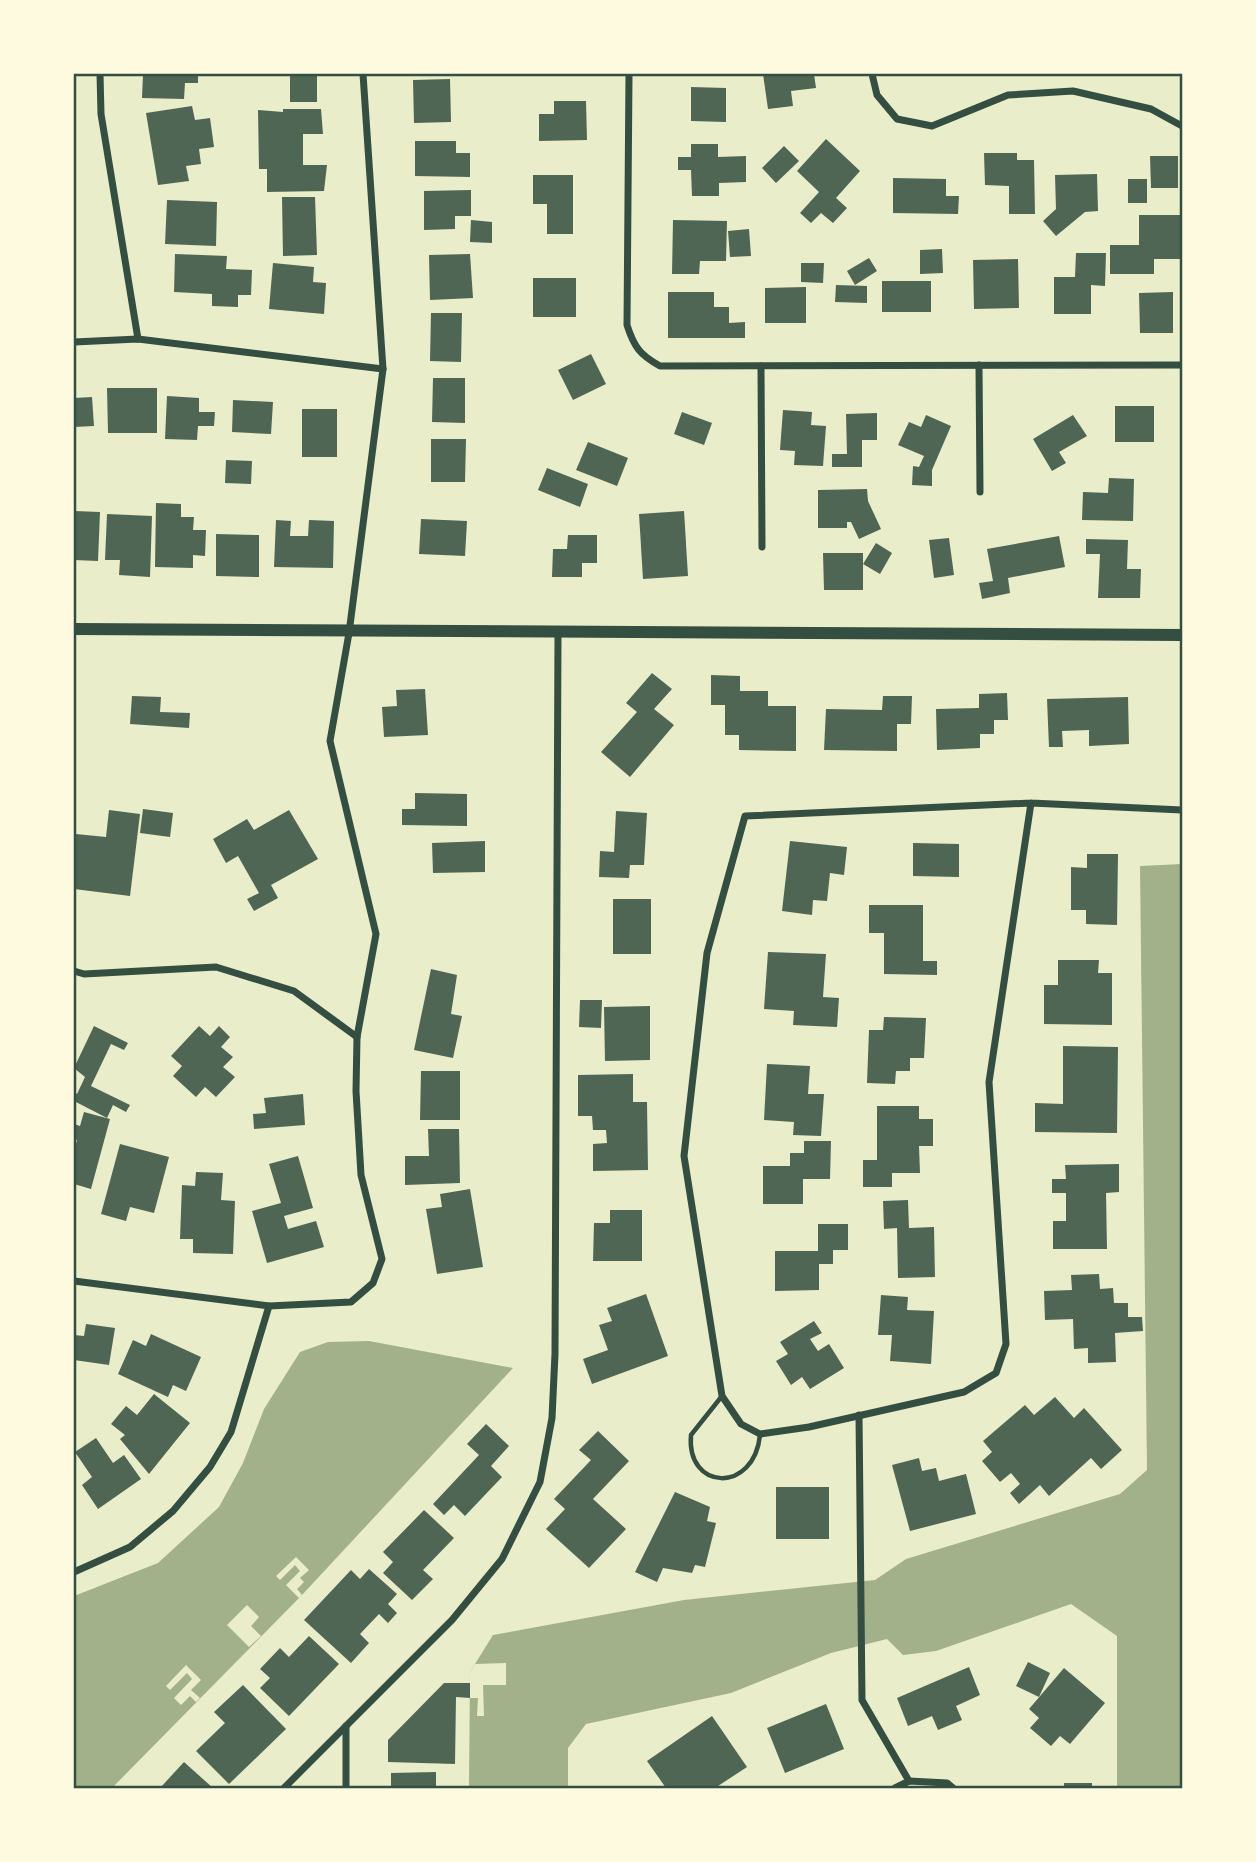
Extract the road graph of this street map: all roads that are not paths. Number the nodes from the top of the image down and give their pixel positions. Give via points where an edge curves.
1 (100, 74) edge
2 (363, 74) edge
3 (629, 74) edge
4 (872, 74) edge
5 (1182, 126) edge
6 (138, 339) junction
7 (74, 342) edge
8 (979, 365) junction
9 (1182, 365) edge
10 (761, 366) junction
11 (383, 369) junction
12 (980, 492) dead end
13 (762, 547) dead end
14 (74, 629) edge
15 (349, 633) junction
16 (558, 633) junction
17 (1182, 635) edge
18 (1031, 803) junction
19 (1182, 810) edge
20 (74, 971) edge
21 (357, 1037) junction
22 (74, 1282) edge
23 (269, 1306) junction
24 (722, 1396) junction
25 (859, 1415) junction
26 (760, 1434) junction
27 (74, 1572) edge
28 (346, 1726) junction
29 (909, 1781) junction
30 (284, 1788) edge
31 (346, 1788) edge
32 (895, 1788) edge
33 (953, 1788) edge

1 - 6 street via 101,114
2 - 11 street
3 - 10 street via 627,325 634,347 660,366
4 - 5 street via 877,95 897,120 932,126 1008,95 1073,92 1151,110
6 - 7 street
6 - 11 street
8 - 9 street
8 - 10 street
8 - 12 street
10 - 13 street
11 - 15 street
14 - 15 street
15 - 16 street
15 - 21 street via 330,741 376,934
16 - 17 street
16 - 28 street via 552,1419 540,1482 502,1559 452,1620
18 - 19 street
18 - 24 street via 745,816 707,953 684,1156
18 - 25 street via 989,1082 1006,1344 996,1373 964,1392
20 - 21 street via 216,967 294,991
21 - 23 street via 361,1175 382,1259 373,1283 351,1302
22 - 23 street
23 - 27 street via 231,1432 210,1467 173,1511 130,1547
24 - 26 street via 741,1424
24 - 26 lane via 691,1435 692,1461 715,1477 731,1477 750,1467
25 - 26 street
25 - 29 street via 863,1700
28 - 30 street
28 - 31 street
29 - 32 street
29 - 33 street via 947,1783

